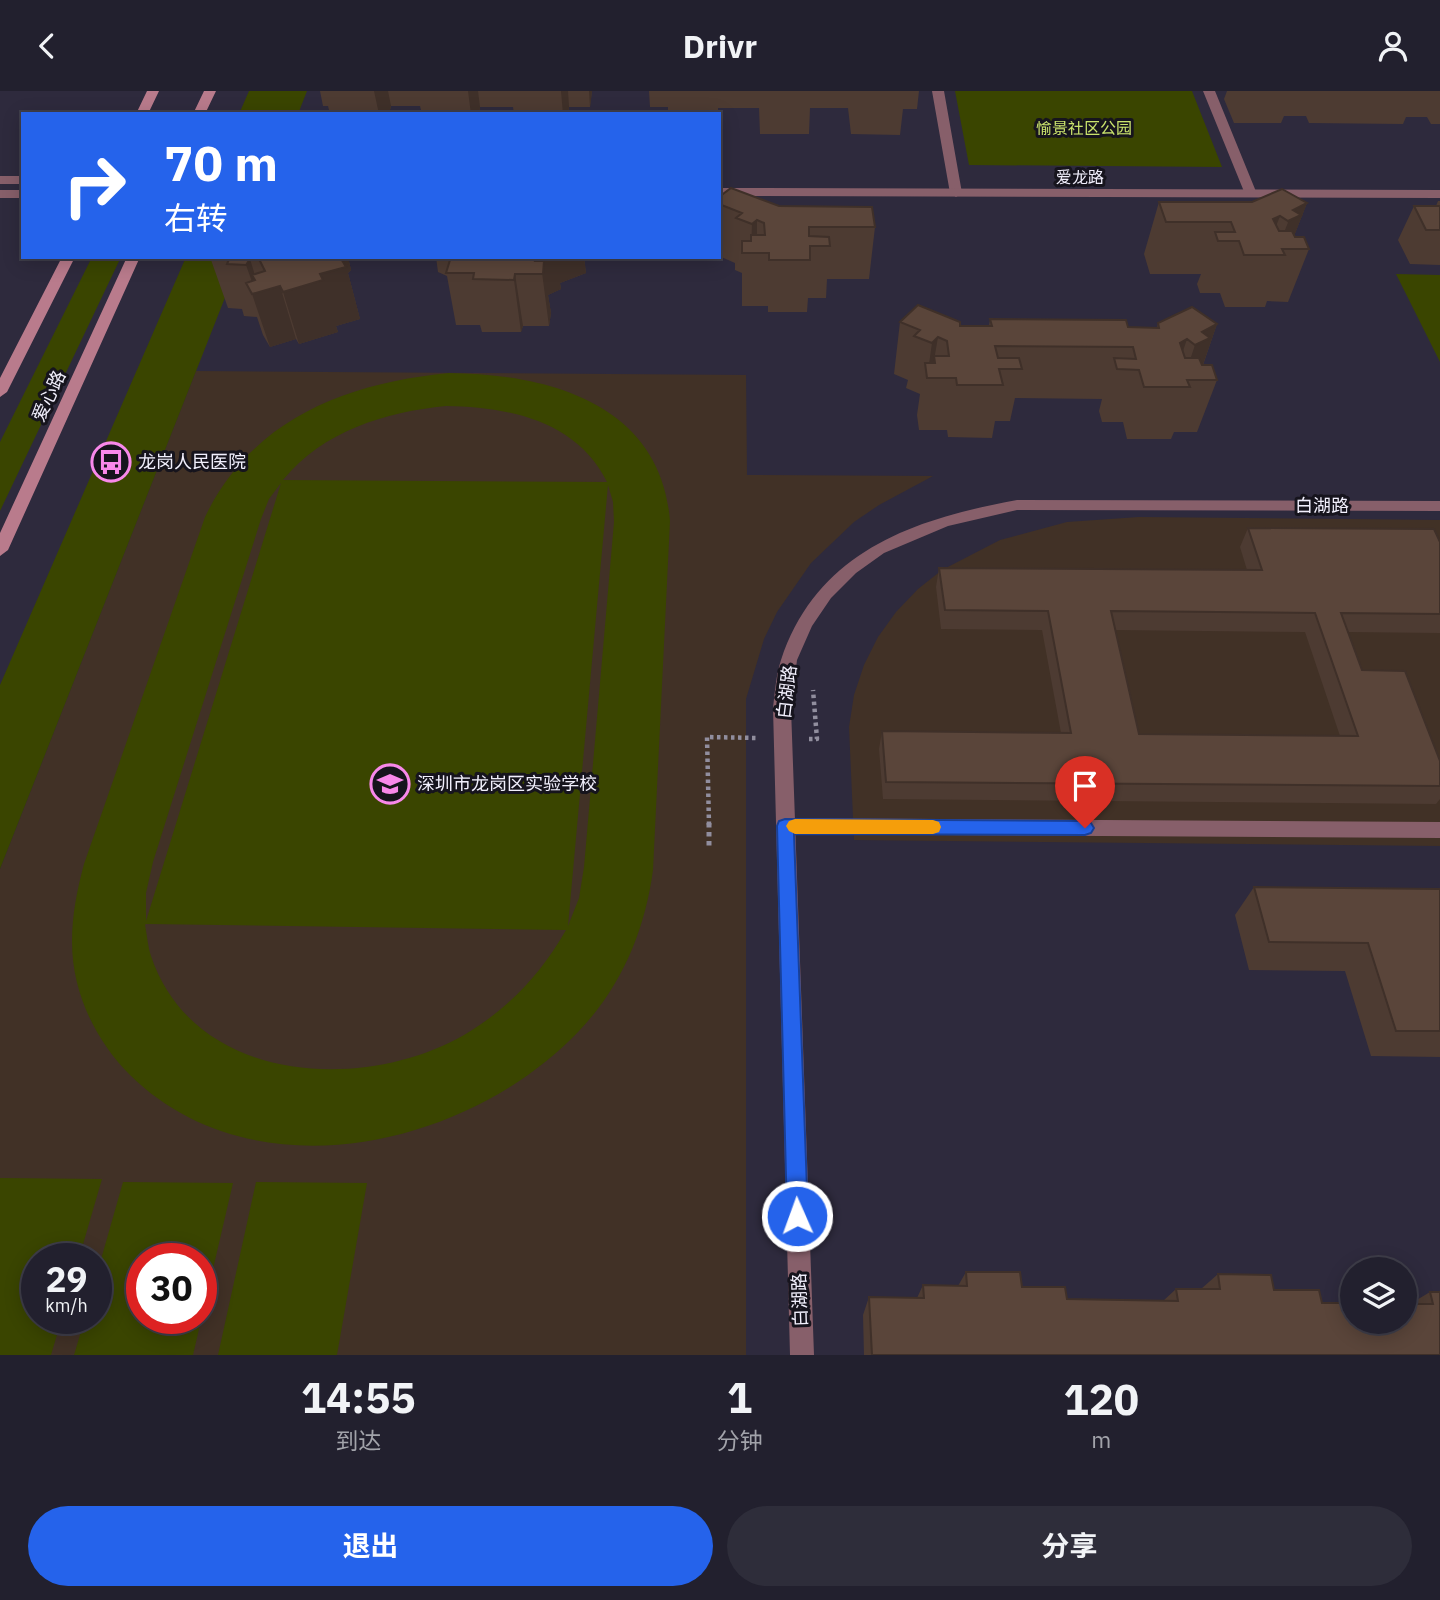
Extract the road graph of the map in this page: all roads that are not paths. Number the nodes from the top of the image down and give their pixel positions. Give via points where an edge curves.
1 (153, 91) edge
2 (210, 91) edge
3 (938, 91) edge
4 (1209, 91) edge
5 (143, 112) edge
6 (200, 112) edge
7 (0, 180) edge
8 (21, 180) edge
9 (721, 192) edge
10 (956, 193) junction
11 (0, 194) edge
12 (21, 194) edge
13 (1251, 194) junction
14 (1440, 194) edge
15 (68, 259) edge
16 (133, 259) edge
17 (0, 392) edge
18 (1440, 506) edge
19 (0, 550) edge
20 (785, 826) junction
21 (1440, 830) edge
22 (802, 1355) edge

1 - 5 street
2 - 6 street
3 - 10 street
4 - 13 street
7 - 8 street
9 - 10 street, 爱龙路
10 - 13 street, 爱龙路
11 - 12 street
13 - 14 street, 爱龙路
15 - 17 street
16 - 19 street, 爱心路
18 - 20 street, 白湖路 via 1017,505 965,513 916,529 873,552 836,582 803,629 789,661 782,708
20 - 21 street
20 - 22 street, 白湖路

